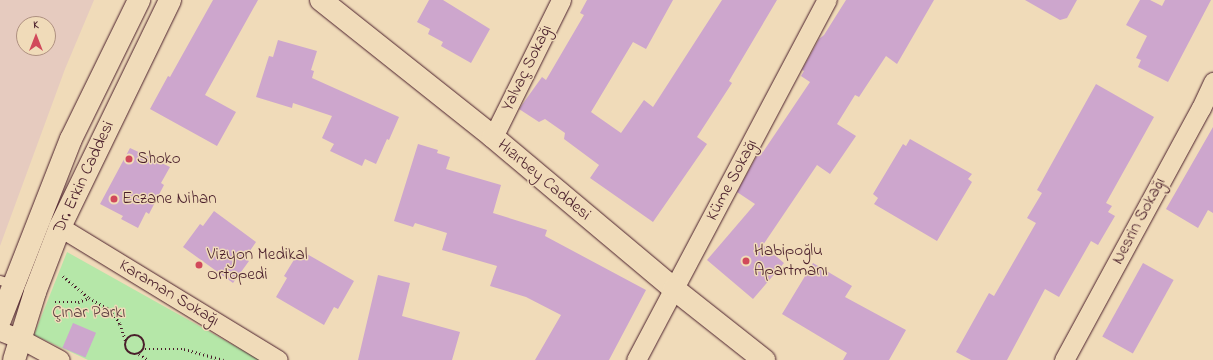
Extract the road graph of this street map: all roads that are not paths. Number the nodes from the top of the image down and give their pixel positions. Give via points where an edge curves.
1 (139, 0) edge
2 (170, 0) edge
3 (322, 0) edge
4 (561, 0) edge
5 (827, 0) edge
6 (1213, 82) edge
7 (1207, 111) edge
8 (493, 137) junction
9 (60, 227) junction
10 (6, 282) edge
11 (674, 289) junction
12 (35, 292) junction
13 (0, 320) edge
14 (0, 331) edge
15 (21, 339) junction
16 (14, 360) edge
17 (60, 360) edge
18 (278, 360) edge
19 (636, 360) edge
20 (764, 360) edge
21 (1064, 360) edge

1 - 10 street, Dr. Erkin Caddesi via 71,139
2 - 9 street, Dr. Erkin Caddesi
3 - 8 street, Hızırbey Caddesi
4 - 8 street, Yalvaç Sokağı
5 - 11 street, Küme Sokağı
6 - 7 street, Nesrin Sokağı
7 - 21 street, Nesrin Sokağı
8 - 11 street, Hızırbey Caddesi
9 - 12 street, Dr. Erkin Caddesi
9 - 18 street, Karaman Sokağı
10 - 12 lane
10 - 13 street, Dr. Erkin Caddesi
11 - 19 street, Küme Sokağı
11 - 20 street, Hızırbey Caddesi
12 - 15 street, Dr. Erkin Caddesi
14 - 15 street
15 - 16 street, Dr. Erkin Caddesi
15 - 17 street

